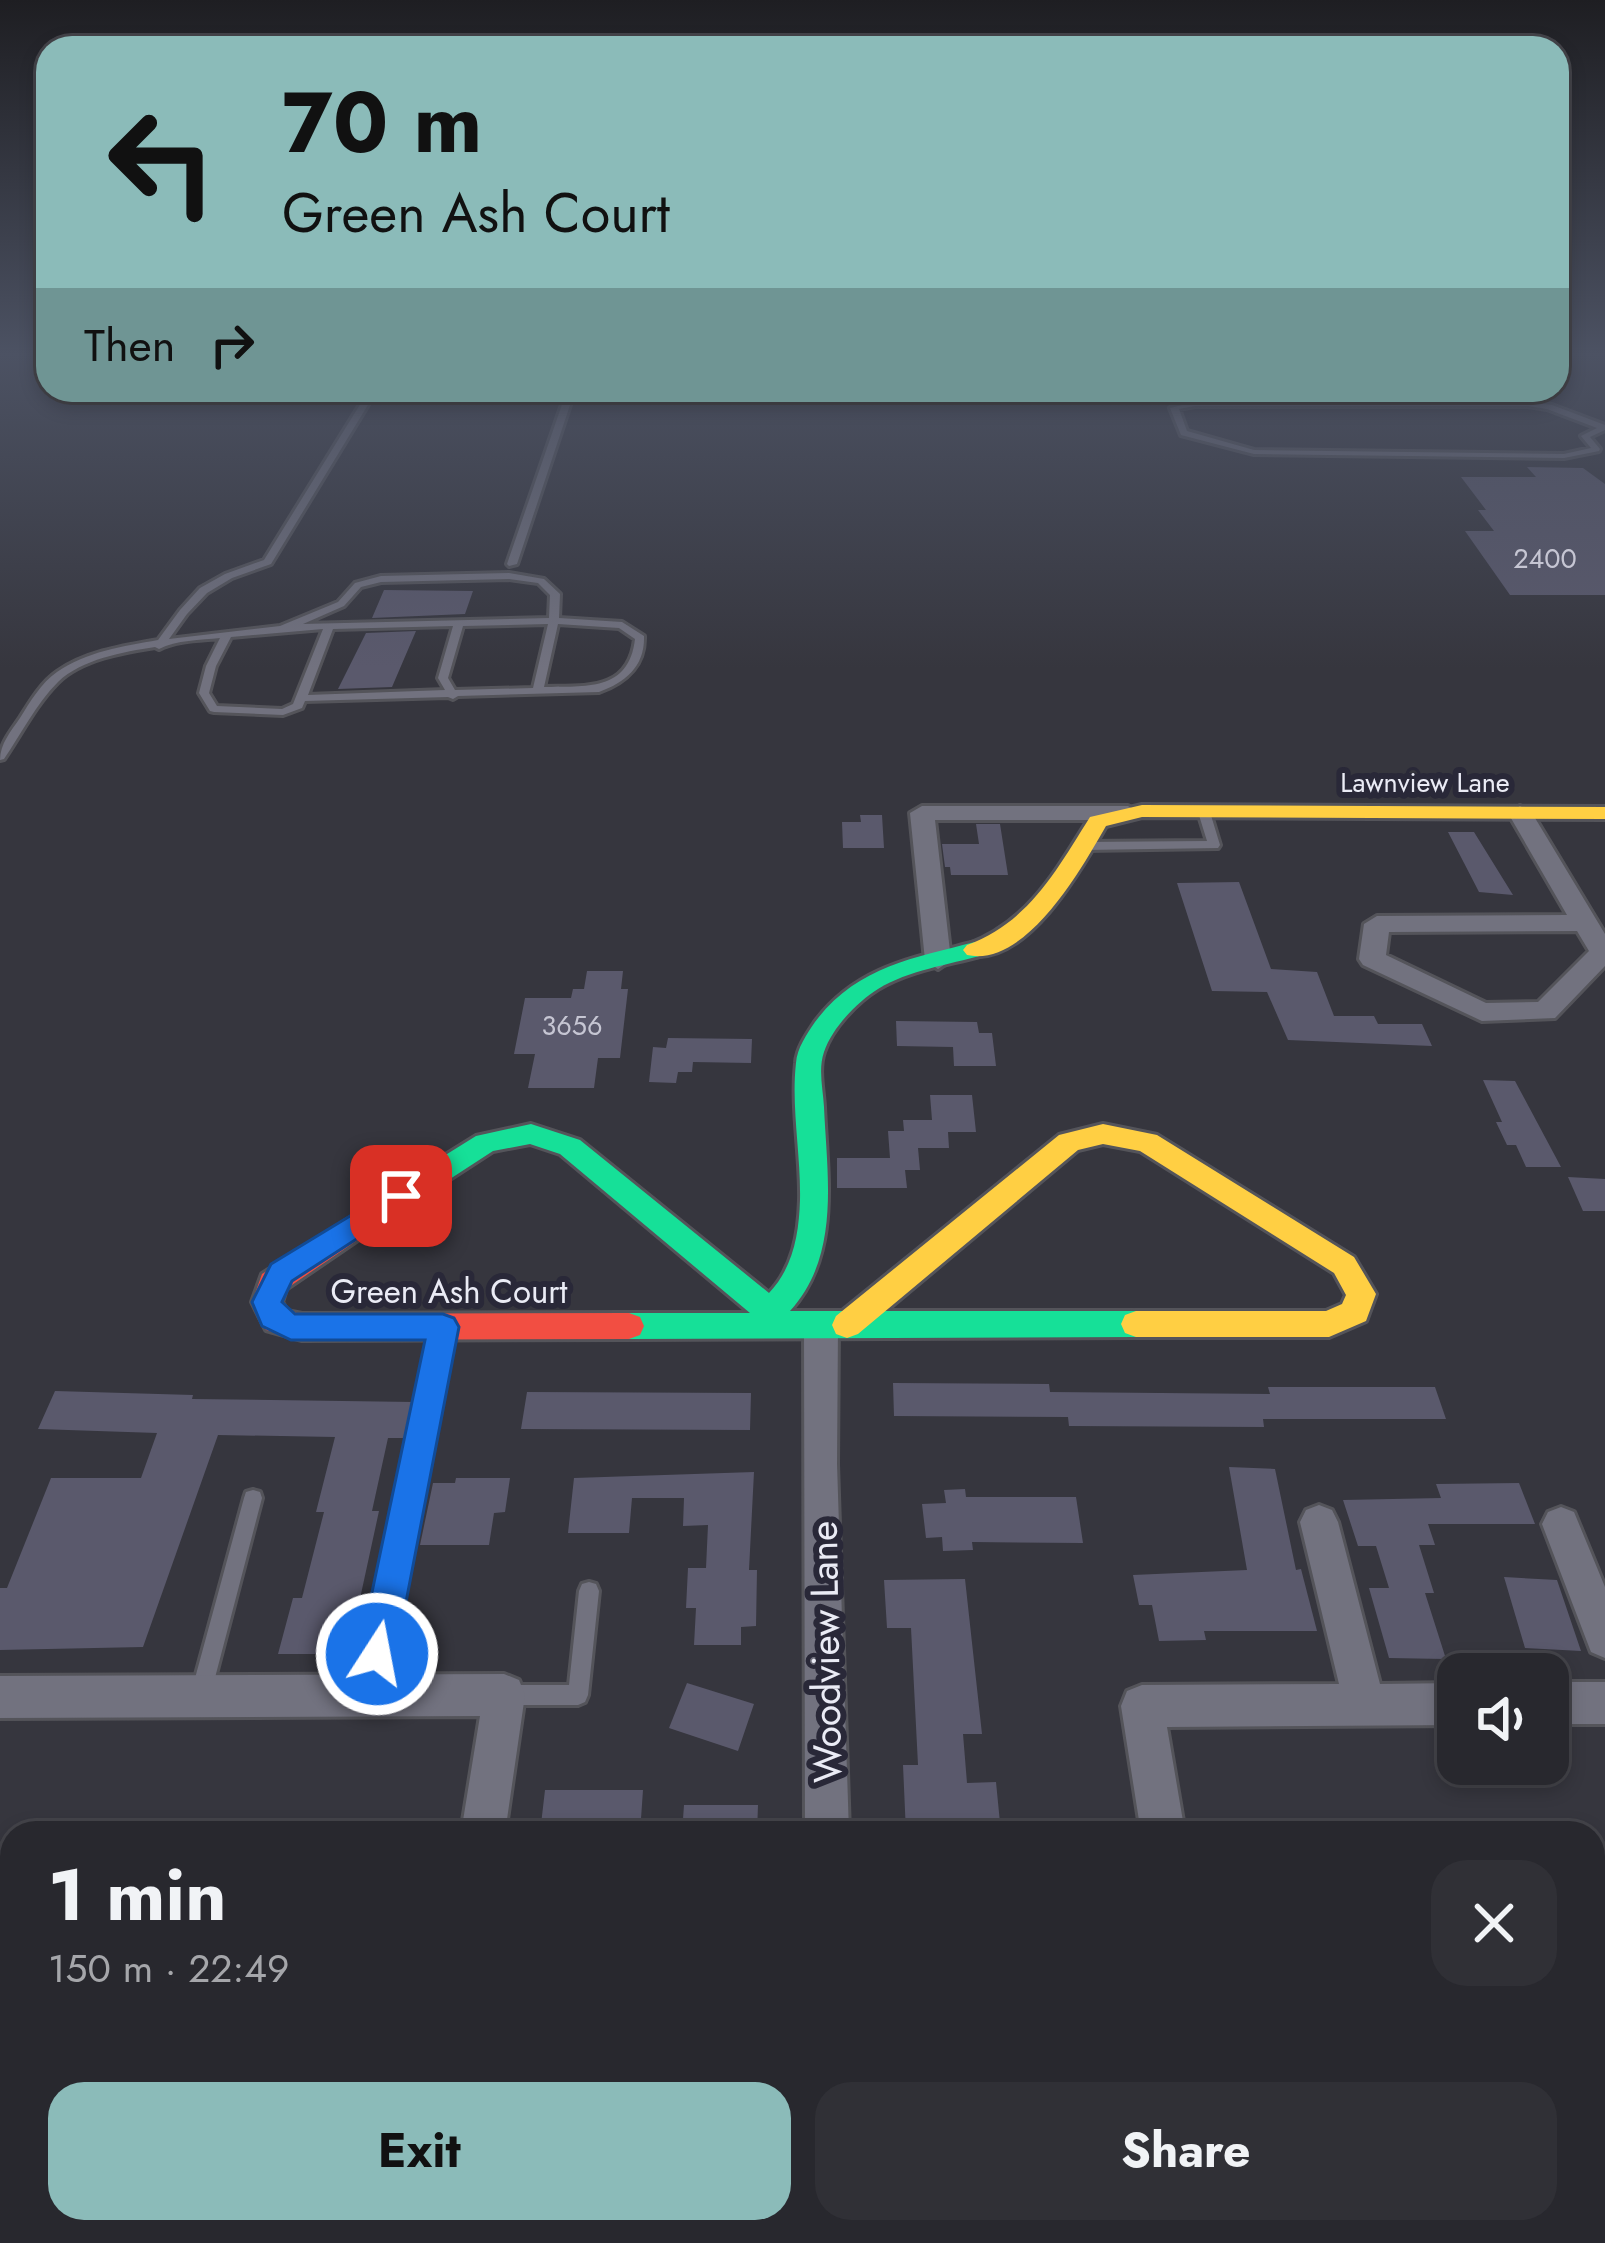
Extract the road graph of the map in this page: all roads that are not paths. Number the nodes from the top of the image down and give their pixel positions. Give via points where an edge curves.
1 (331, 459) edge
2 (548, 459) edge
3 (512, 564) dead end
4 (554, 622) junction
5 (459, 623) junction
6 (329, 625) junction
7 (282, 629) junction
8 (226, 637) junction
9 (159, 646) junction
10 (538, 690) junction
11 (452, 696) junction
12 (301, 698) junction
13 (0, 757) edge
14 (1204, 812) junction
15 (1128, 813) junction
16 (1520, 813) junction
17 (1605, 813) edge
18 (1084, 846) junction
19 (1586, 923) junction
20 (938, 960) junction
21 (806, 1322) junction
22 (443, 1327) junction
23 (254, 1498) dead end
24 (1319, 1522) dead end
25 (1561, 1524) dead end
26 (589, 1591) dead end
27 (1605, 1638) edge
28 (504, 1695) junction
29 (201, 1696) junction
30 (369, 1696) junction
31 (0, 1697) edge
32 (1569, 1703) edge
33 (1605, 1703) edge
34 (1365, 1704) junction
35 (1437, 1704) edge
36 (485, 1821) edge
37 (827, 1821) edge
38 (1161, 1821) edge

1 - 9 lane via 268,562 215,579 194,595
2 - 3 lane
4 - 5 lane
4 - 7 lane via 555,593 541,581 381,579
4 - 10 lane
4 - 10 lane via 622,625 640,638 639,655 626,677 599,689
5 - 6 lane
5 - 11 lane via 443,678
6 - 7 lane
6 - 12 lane
7 - 8 lane
8 - 9 lane
8 - 12 lane via 205,693 214,710 284,712
9 - 13 lane via 118,651 59,674
10 - 11 lane
11 - 12 lane
14 - 15 street, Lawnview Lane
14 - 16 street, Lawnview Lane
14 - 18 lane via 1214,845
15 - 18 street via 1098,822
15 - 20 street via 922,813
16 - 17 street, Lawnview Lane
16 - 19 street
18 - 20 street via 1006,942
19 - 19 street via 1377,924 1372,959 1482,1012 1545,1011 1603,952
20 - 21 street via 868,984 810,1054 816,1232 794,1292
21 - 21 street, Green Ash Court via 1069,1142 1102,1134 1154,1146 1344,1265 1360,1294 1355,1312 1329,1324
21 - 22 street, Green Ash Court
21 - 22 street, Green Ash Court via 570,1147 531,1134 477,1148 288,1268 268,1294 273,1317 291,1327
21 - 37 street, Woodview Lane via 822,1465
22 - 30 lane
23 - 29 lane
24 - 34 street
25 - 27 street
26 - 28 lane via 578,1695
28 - 30 street
28 - 36 street
29 - 30 street
29 - 31 street
32 - 33 street
34 - 35 street
34 - 38 street via 1142,1706

